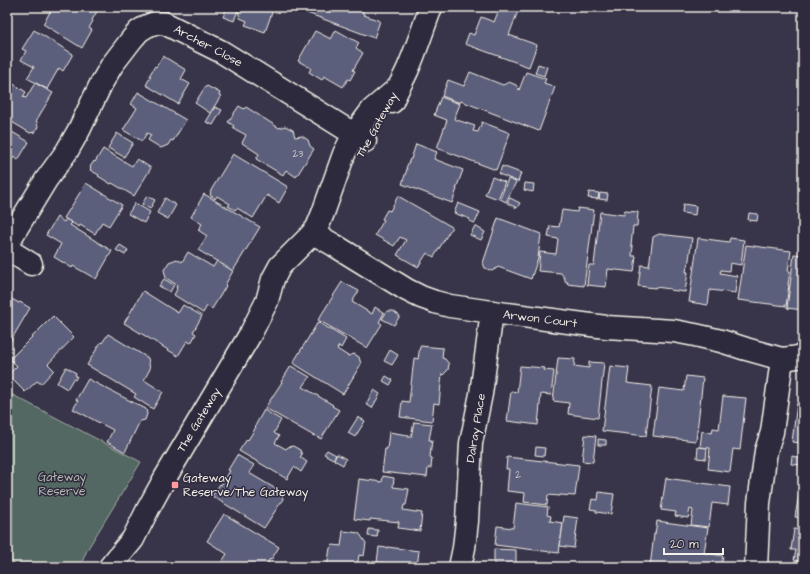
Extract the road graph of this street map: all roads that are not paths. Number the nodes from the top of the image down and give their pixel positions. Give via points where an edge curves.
1 (431, 7) edge
2 (359, 138) junction
3 (318, 235) junction
4 (7, 244) edge
5 (7, 250) edge
6 (31, 264) dead end
7 (492, 312) junction
8 (793, 357) edge
9 (133, 540) junction
10 (110, 567) edge
11 (131, 567) edge
12 (460, 567) edge
13 (756, 567) edge

1 - 2 street, The Gateway via 414,54 385,116 372,130
2 - 3 street, The Gateway via 353,168 336,214
2 - 4 street, Archer Close via 222,52 174,27 164,24 147,26 139,31 112,65 79,130
3 - 7 street, Arwon Court via 421,297 450,306
3 - 9 street, The Gateway via 313,251 266,300 251,333 154,496
5 - 6 street
7 - 8 street, Arwon Court via 606,327 674,331 746,349
7 - 12 street, Dalray Place via 481,394 471,443 467,521
8 - 13 street, Arwon Court via 766,452 759,503
9 - 10 street, The Gateway
9 - 11 street, The Gateway

